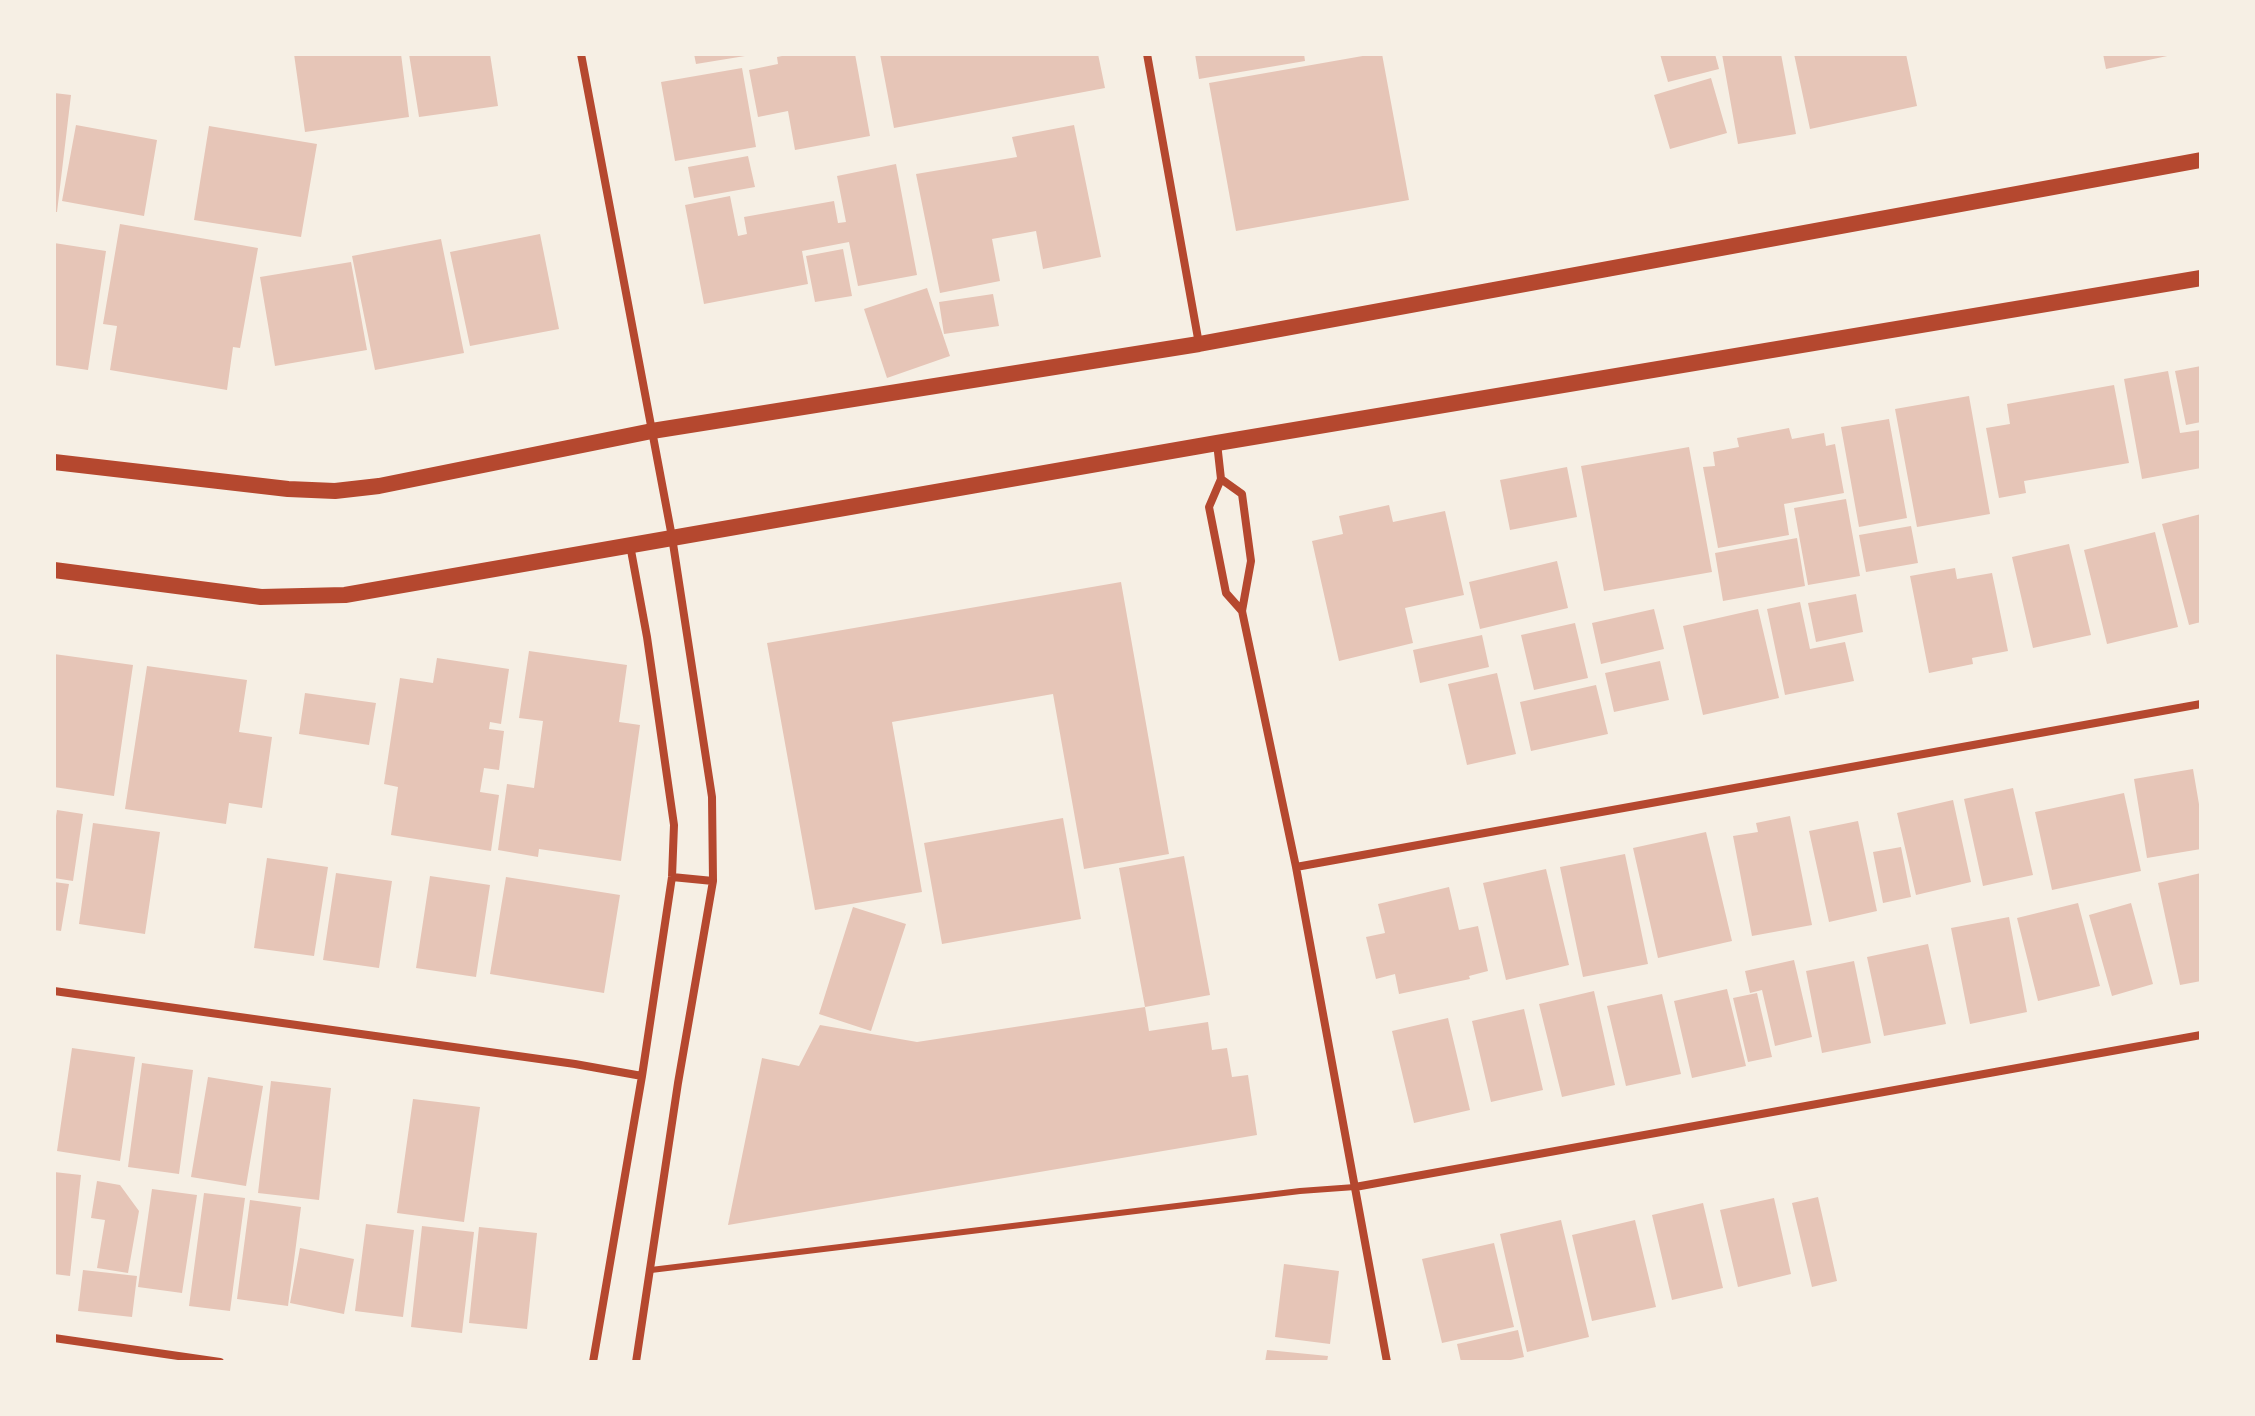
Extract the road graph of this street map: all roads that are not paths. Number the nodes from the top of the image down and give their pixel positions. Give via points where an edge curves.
1 (581, 54) edge
2 (1147, 54) edge
3 (2201, 160) edge
4 (2201, 278) edge
5 (1199, 344) junction
6 (652, 431) junction
7 (1217, 443) junction
8 (54, 462) edge
9 (1221, 479) junction
10 (672, 537) junction
11 (630, 544) junction
12 (54, 570) edge
13 (1242, 611) junction
14 (2201, 704) edge
15 (1296, 867) junction
16 (672, 877) junction
17 (713, 881) junction
18 (54, 991) edge
19 (2201, 1035) edge
20 (642, 1076) junction
21 (1355, 1187) junction
22 (651, 1270) junction
23 (54, 1338) edge
24 (1387, 1361) edge
25 (220, 1362) edge
26 (593, 1362) edge
27 (636, 1362) edge

1 - 6 street
2 - 5 street
3 - 5 main road
4 - 7 main road
5 - 6 main road
6 - 8 main road via 335,491
6 - 10 street
7 - 9 street
7 - 10 main road
9 - 13 street via 1209,507 1226,593
9 - 13 street via 1242,494 1251,561
10 - 11 main road
10 - 17 street via 712,797
11 - 12 main road via 345,595 261,597
11 - 16 street via 674,825
13 - 15 street
14 - 15 street
15 - 21 street
16 - 17 street
16 - 20 street
17 - 22 street
18 - 20 street
19 - 21 street
20 - 26 street
21 - 22 lane
21 - 24 street
22 - 27 street
23 - 25 street

